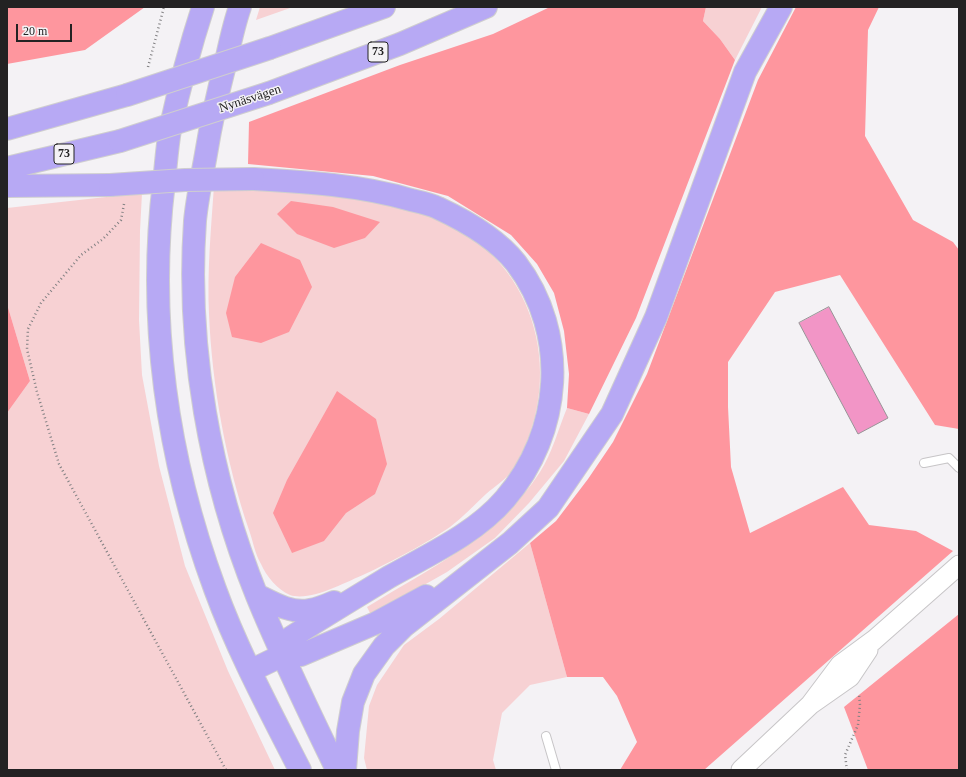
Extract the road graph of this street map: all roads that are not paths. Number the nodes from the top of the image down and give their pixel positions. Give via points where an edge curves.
1 (203, 7) edge
2 (240, 7) edge
3 (376, 7) edge
4 (384, 7) edge
5 (486, 7) edge
6 (781, 7) edge
7 (358, 18) junction
8 (7, 129) edge
9 (7, 168) edge
10 (7, 186) edge
11 (924, 463) dead end
12 (959, 468) edge
13 (959, 565) edge
14 (480, 566) junction
15 (257, 595) junction
16 (358, 595) junction
17 (283, 655) junction
18 (250, 671) junction
19 (546, 736) dead end
20 (300, 770) edge
21 (337, 770) edge
22 (345, 770) edge
23 (556, 770) edge
24 (741, 770) edge

1 - 18 highway via 170,132 159,223 158,303 162,371 172,435 192,523 216,591
2 - 15 highway via 211,124 195,221 194,305 198,366 220,486
3 - 7 highway
4 - 7 highway
5 - 9 highway, Nynäsvägen / 73, bridge via 400,44 269,93 120,141
6 - 14 highway via 745,72 656,317 612,414 548,508
7 - 8 highway, bridge via 127,95
10 - 16 highway, bridge via 117,191 185,180 253,179 318,183 380,192 437,207 495,242 515,262 532,288 544,315 554,370 552,399 532,461 505,500 467,533
11 - 12 lane via 949,458
13 - 24 street via 874,640 850,677 810,705
14 - 17 highway via 376,623 301,655
14 - 22 highway via 404,626 384,646 364,674 353,702
15 - 16 highway via 280,606 300,611
15 - 17 highway
16 - 17 highway via 290,638
17 - 18 highway
17 - 21 highway
18 - 20 highway
19 - 23 lane

